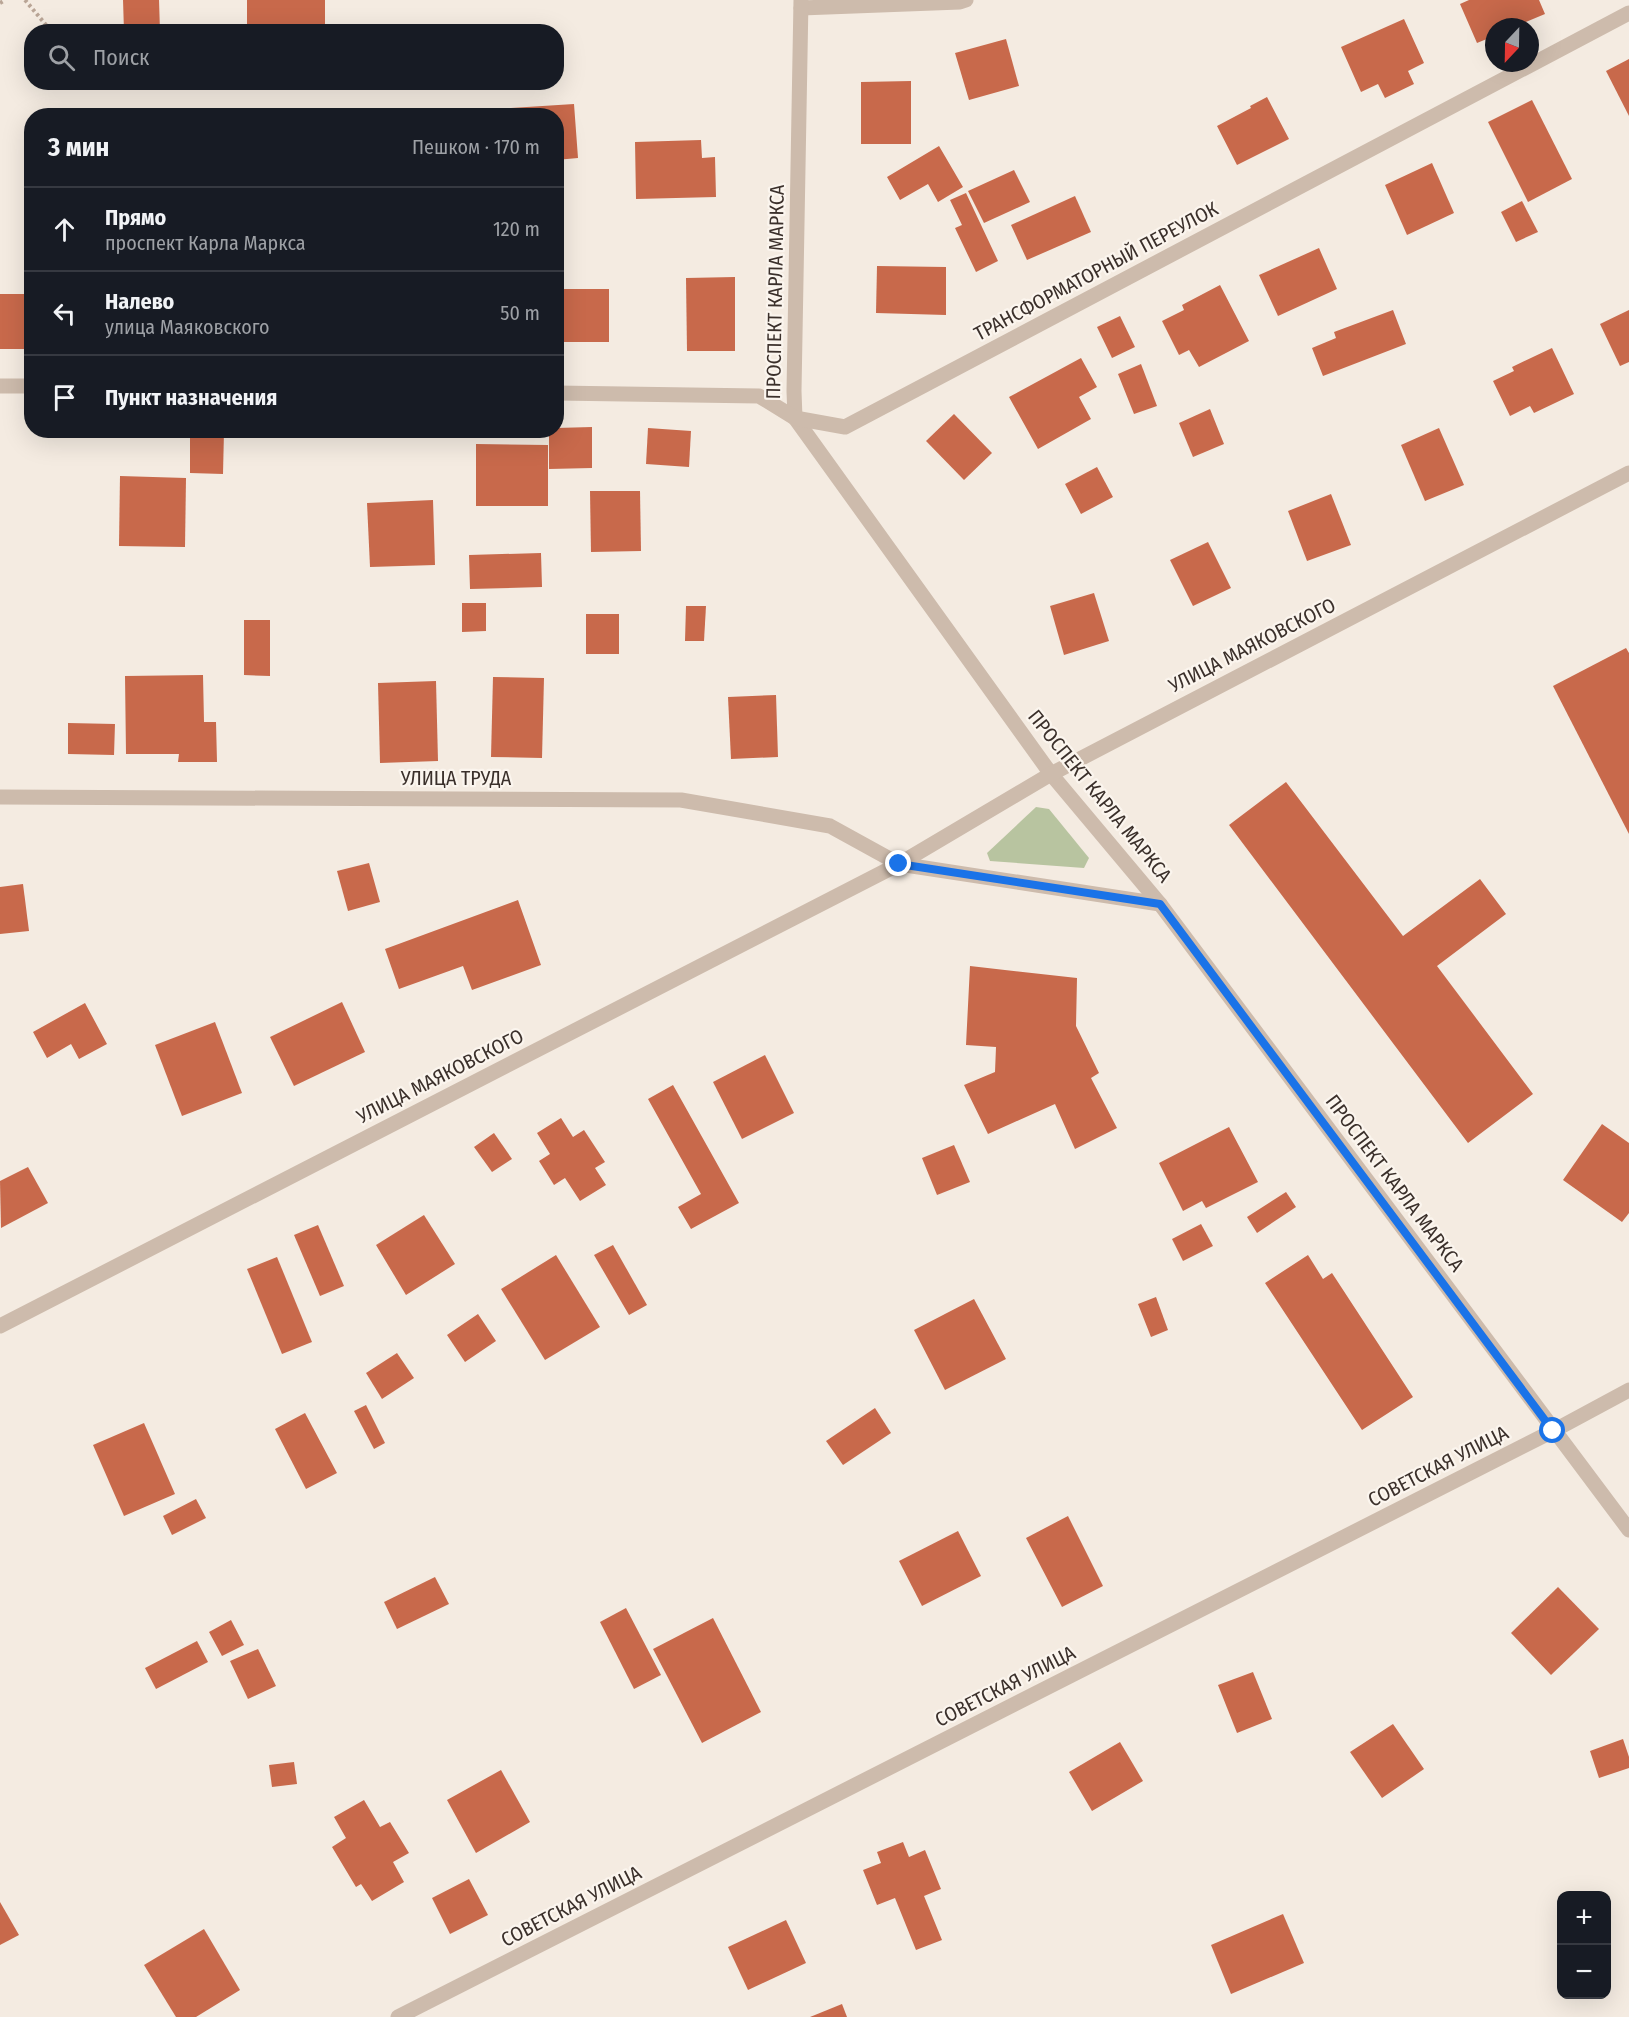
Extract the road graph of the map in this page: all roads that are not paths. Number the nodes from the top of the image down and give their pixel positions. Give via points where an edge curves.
1 (966, 0) edge
2 (801, 4) edge
3 (1629, 13) edge
4 (0, 386) edge
5 (24, 386) edge
6 (564, 393) edge
7 (795, 418) junction
8 (1629, 473) edge
9 (1051, 774) junction
10 (0, 797) edge
11 (899, 864) junction
12 (1160, 904) junction
13 (0, 1326) edge
14 (1629, 1390) edge
15 (1553, 1431) junction
16 (1629, 1530) edge
17 (398, 2017) edge

1 - 2 street
2 - 7 street, ПРОСПЕКТ КАРЛА МАРКСА
3 - 7 street, ТРАНСФОРМАТОРНЫЙ ПЕРЕУЛОК via 845,427
4 - 5 street
6 - 7 street, ТРАНСФОРМАТОРНЫЙ ПЕРЕУЛОК via 759,396
7 - 9 street, ПРОСПЕКТ КАРЛА МАРКСА
8 - 9 street, УЛИЦА МАЯКОВСКОГО
9 - 11 street, УЛИЦА МАЯКОВСКОГО
9 - 12 street, ПРОСПЕКТ КАРЛА МАРКСА
10 - 11 street, УЛИЦА ТРУДА via 681,800 830,826
11 - 12 street
11 - 13 street, УЛИЦА МАЯКОВСКОГО
12 - 15 street, ПРОСПЕКТ КАРЛА МАРКСА
14 - 15 street, СОВЕТСКАЯ УЛИЦА
15 - 16 street, ПРОСПЕКТ КАРЛА МАРКСА
15 - 17 street, СОВЕТСКАЯ УЛИЦА

